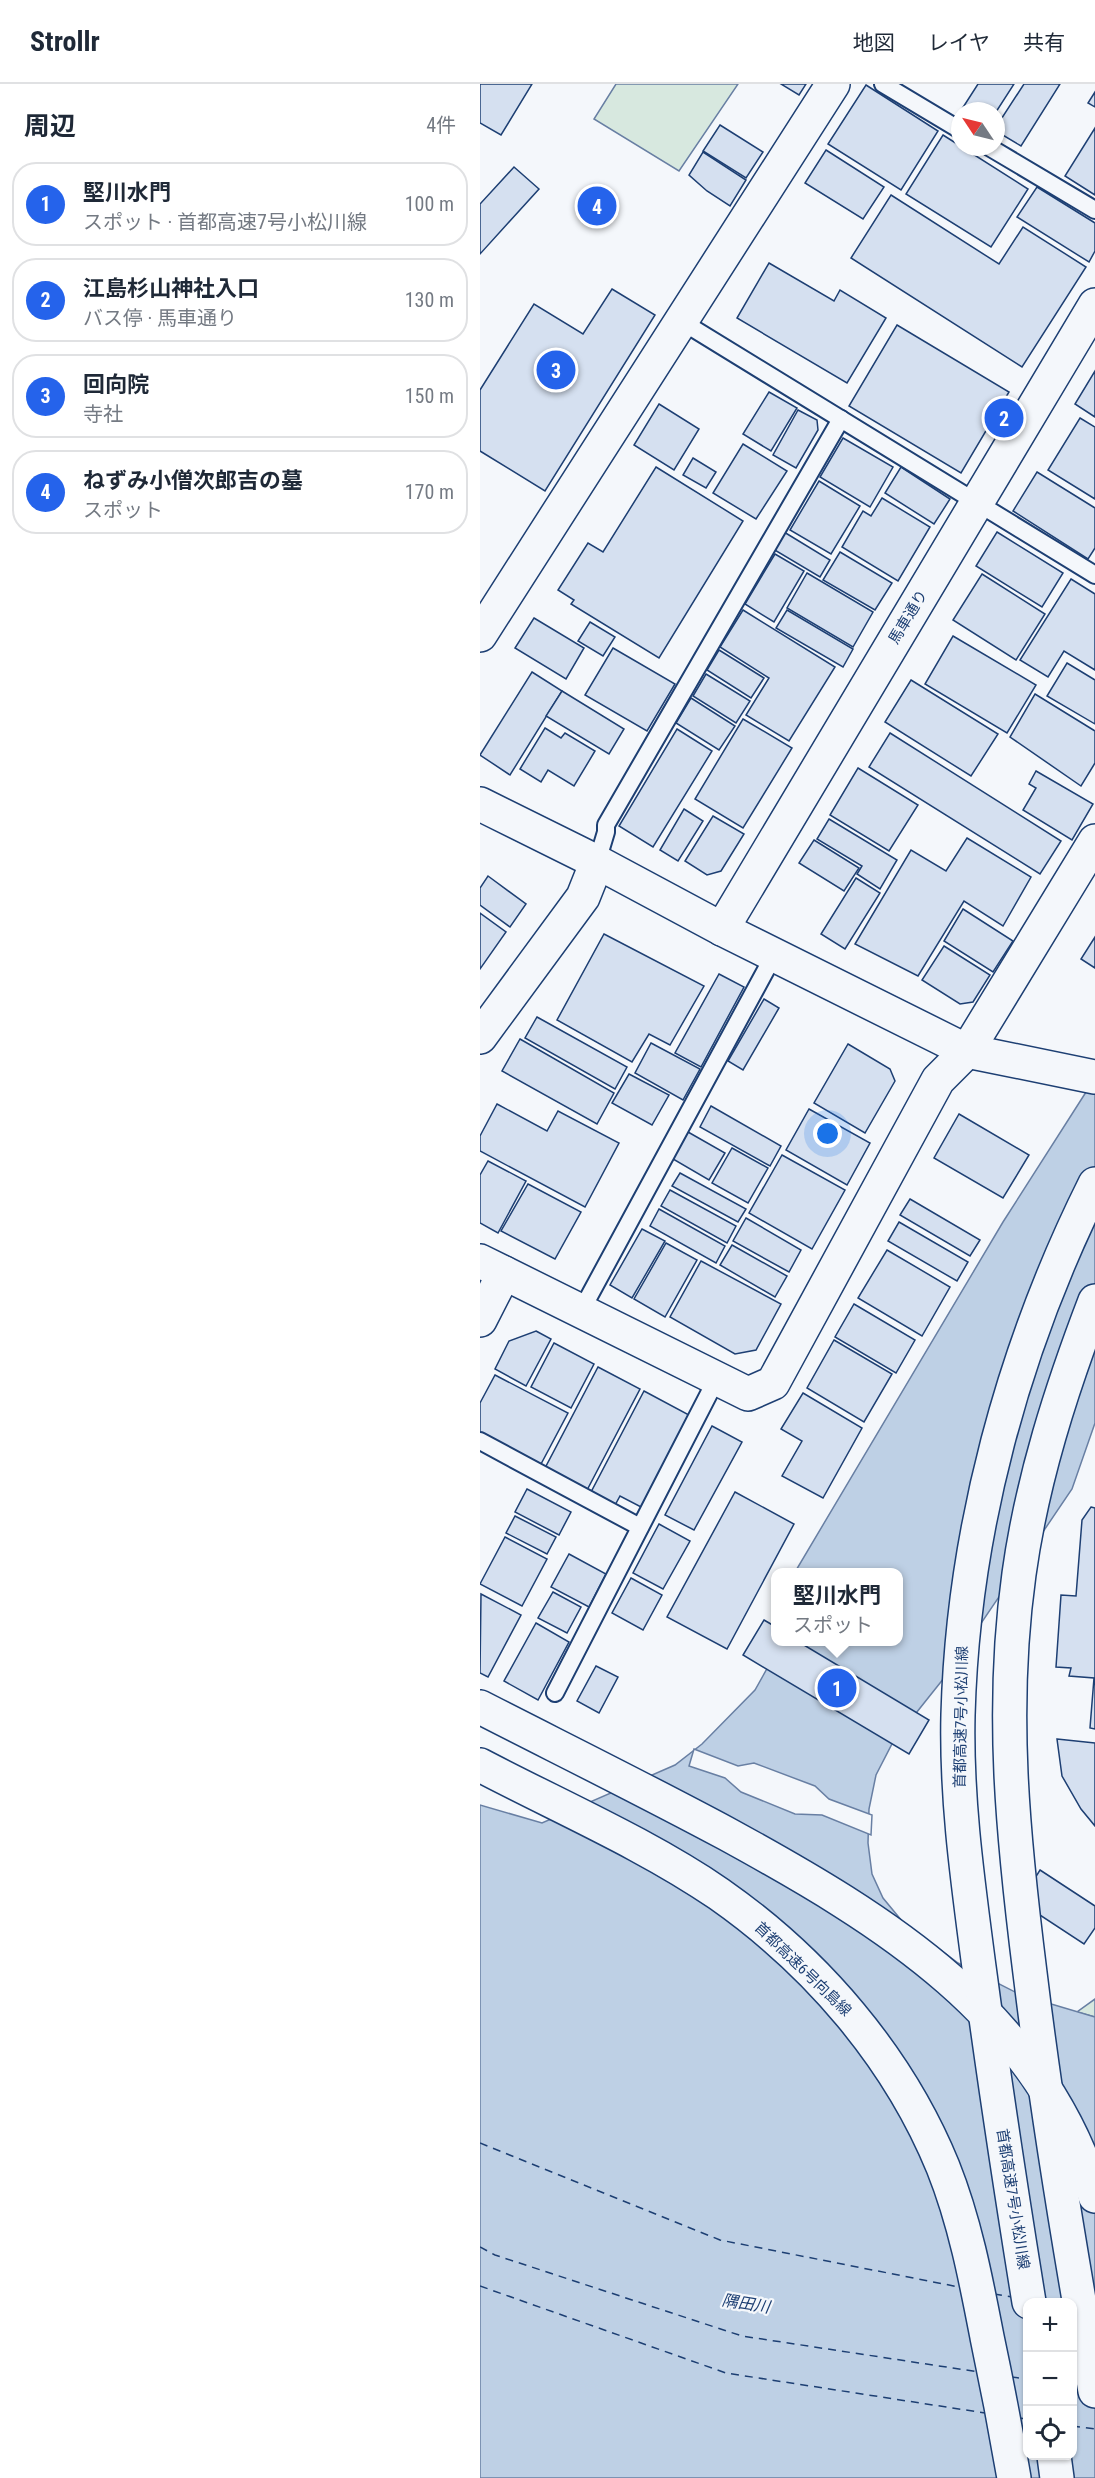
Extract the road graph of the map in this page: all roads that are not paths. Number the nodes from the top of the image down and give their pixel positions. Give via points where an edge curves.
1 (833, 84) edge
2 (883, 84) edge
3 (951, 125) edge
4 (1004, 156) edge
5 (1095, 210) edge
6 (1095, 304) edge
7 (681, 321) junction
8 (841, 419) junction
9 (977, 502) junction
10 (1095, 575) edge
11 (480, 635) edge
12 (480, 804) edge
13 (1095, 841) edge
14 (597, 862) junction
15 (722, 929) junction
16 (774, 955) junction
17 (480, 1037) edge
18 (967, 1051) junction
19 (1091, 1076) edge
20 (1095, 1185) edge
21 (492, 1267) edge
22 (1095, 1301) edge
23 (580, 1312) junction
24 (480, 1320) edge
25 (716, 1380) junction
26 (480, 1442) edge
27 (640, 1527) junction
28 (555, 1693) dead end
29 (480, 1707) edge
30 (480, 1765) edge
31 (1095, 2196) edge
32 (1028, 2298) edge
33 (1095, 2391) edge
34 (1055, 2460) edge
35 (1014, 2478) edge
36 (1057, 2478) edge

1 - 7 main road
2 - 3 lane
4 - 5 lane
6 - 9 main road, 馬車通り
7 - 8 lane
7 - 11 main road
8 - 9 lane
8 - 14 lane via 606,825
9 - 10 lane
9 - 15 main road, 馬車通り
12 - 14 main road
13 - 18 main road
14 - 15 main road
14 - 17 main road via 583,897
15 - 16 main road
16 - 18 main road
16 - 23 lane
18 - 19 main road
18 - 25 main road via 938,1080 772,1383 748,1394
20 - 32 main road, 首都高速7号小松川線 via 1052,1277 1024,1350 1002,1430 974,1561 963,1637 958,1715 959,1792 966,1863
21 - 23 main road
21 - 24 main road
22 - 33 main road via 1052,1424 1032,1504 1019,1574 1009,1724 1010,1799 1042,2071
23 - 25 main road
25 - 27 lane
26 - 27 lane
27 - 28 lane
29 - 31 main road via 802,1876 920,1953 972,1998 1036,2073 1066,2126
30 - 35 main road, 首都高速6号向島線 via 655,1856 717,1893 782,1944 846,2008 873,2042 923,2124 959,2211 972,2257
34 - 36 main road

